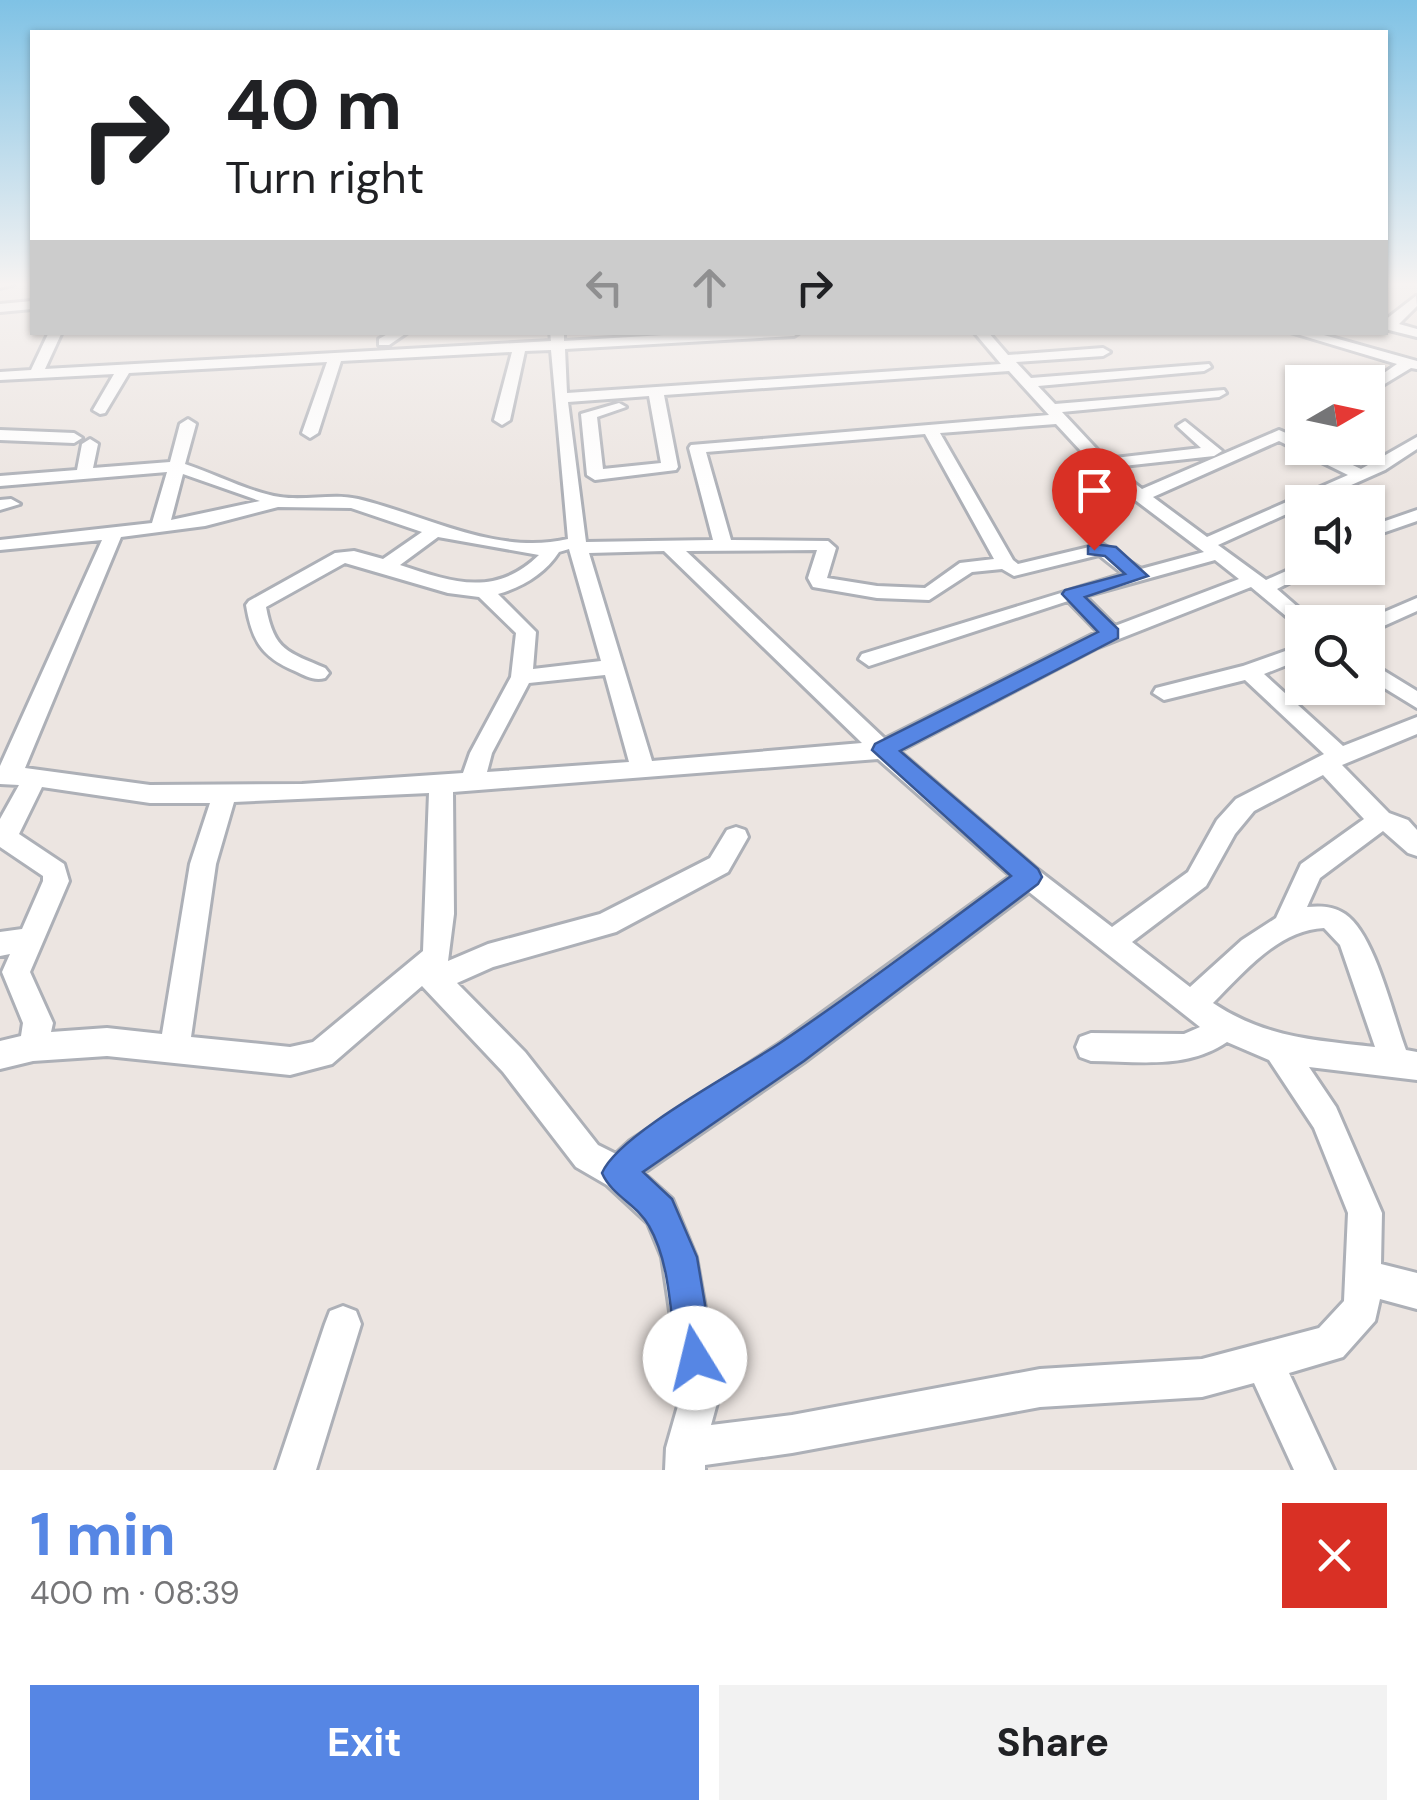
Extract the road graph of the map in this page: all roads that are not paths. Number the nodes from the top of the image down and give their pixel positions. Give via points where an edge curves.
1 (43, 353) edge
2 (453, 353) edge
3 (518, 353) edge
4 (558, 353) edge
5 (999, 353) edge
6 (1098, 353) edge
7 (1371, 353) edge
8 (335, 359) junction
9 (1009, 363) junction
10 (1413, 364) edge
11 (1204, 367) dead end
12 (123, 371) junction
13 (0, 376) edge
14 (28, 376) junction
15 (1385, 380) edge
16 (1028, 384) junction
17 (0, 392) edge
18 (1219, 392) dead end
19 (560, 398) junction
20 (658, 398) junction
21 (100, 410) dead end
22 (1056, 414) junction
23 (502, 420) dead end
24 (188, 424) dead end
25 (1186, 426) dead end
26 (931, 430) junction
27 (310, 433) dead end
28 (0, 435) edge
29 (1285, 437) edge
30 (1413, 450) edge
31 (1102, 464) junction
32 (1341, 465) edge
33 (176, 466) junction
34 (84, 474) junction
35 (1361, 475) junction
36 (0, 481) edge
37 (1139, 497) junction
38 (278, 502) junction
39 (1415, 517) edge
40 (160, 526) junction
41 (1385, 527) edge
42 (435, 532) junction
43 (114, 533) junction
44 (0, 545) edge
45 (577, 545) junction
46 (669, 545) junction
47 (724, 546) junction
48 (1214, 548) junction
49 (551, 549) junction
50 (1006, 563) junction
51 (386, 566) junction
52 (1138, 576) junction
53 (1285, 576) edge
54 (1259, 584) junction
55 (486, 593) junction
56 (1072, 594) junction
57 (1417, 604) edge
58 (1285, 605) edge
59 (1385, 619) edge
60 (1111, 634) junction
61 (1285, 658) edge
62 (869, 659) dead end
63 (613, 667) junction
64 (1249, 672) junction
65 (318, 673) dead end
66 (522, 676) junction
67 (1385, 680) edge
68 (1164, 693) dead end
69 (1417, 702) edge
70 (1417, 725) edge
71 (883, 750) junction
72 (1333, 759) junction
73 (643, 770) junction
74 (15, 776) edge
75 (472, 782) junction
76 (442, 784) junction
77 (226, 794) junction
78 (1380, 820) junction
79 (736, 837) dead end
80 (1417, 846) edge
81 (1029, 877) junction
82 (1288, 920) junction
83 (29, 939) junction
84 (1112, 941) junction
85 (0, 944) edge
86 (429, 974) junction
87 (1191, 1005) junction
88 (1224, 1027) junction
89 (32, 1047) junction
90 (1091, 1047) dead end
91 (174, 1048) junction
92 (1280, 1050) junction
93 (0, 1056) edge
94 (1406, 1064) edge
95 (619, 1173) junction
96 (1363, 1277) junction
97 (1417, 1291) edge
98 (342, 1324) dead end
99 (1264, 1362) junction
100 (686, 1459) edge
101 (296, 1470) edge
102 (1314, 1470) edge

1 - 14 street
2 - 8 street
3 - 23 street
4 - 19 street
5 - 9 street
6 - 9 street
7 - 10 street
8 - 12 street
8 - 27 street
9 - 16 street
9 - 20 street
10 - 15 street
11 - 16 street
12 - 14 street
12 - 21 street
13 - 14 street
14 - 17 street
16 - 22 street
18 - 22 street
19 - 20 street
19 - 45 street
20 - 20 street via 670,467 596,475 592,411
22 - 26 street
22 - 31 street
24 - 33 street
25 - 31 street via 1214,451
26 - 47 street via 697,448
26 - 50 street
28 - 34 street via 82,441
29 - 37 street via 1279,434
30 - 35 street
31 - 37 street
32 - 35 street
33 - 34 street
33 - 38 street
33 - 40 street
34 - 36 street
35 - 48 street
37 - 48 street
38 - 40 street
38 - 42 street via 353,503
39 - 41 street
40 - 43 street
42 - 49 street
42 - 51 street
43 - 44 street
43 - 74 street
45 - 46 street
45 - 49 street
45 - 63 street
46 - 47 street
46 - 71 street
47 - 50 street via 822,545 827,548 820,583 877,592 929,594 966,568
48 - 52 street
48 - 54 street
49 - 55 street via 526,574
50 - 52 street via 1020,571 1102,549
51 - 55 street
51 - 65 street via 341,558 256,604 270,652
52 - 56 street
53 - 54 street
54 - 58 street
54 - 60 street
55 - 66 street via 526,632
56 - 60 street
56 - 62 street
57 - 59 street
60 - 71 street
61 - 64 street
63 - 66 street
63 - 73 street
64 - 68 street
64 - 72 street
66 - 75 street via 480,753
67 - 69 street
70 - 72 street
71 - 73 street
71 - 81 street
72 - 78 street
72 - 84 street via 1246,805 1197,880
73 - 75 street
74 - 77 street via 150,794
74 - 83 street via 6,838 55,871 56,881
75 - 76 street
76 - 77 street
76 - 86 street via 442,922
77 - 91 street via 203,864
78 - 80 street
78 - 82 street via 1310,871
79 - 86 street via 718,865 606,924
81 - 84 street
81 - 95 street
82 - 87 street
82 - 94 street via 1324,916 1340,924
83 - 85 street
83 - 89 street via 16,972 38,1023
84 - 87 street
86 - 91 street via 321,1054 290,1061
86 - 95 street via 514,1062 587,1156
87 - 88 street
88 - 90 street via 1184,1048
88 - 92 street
89 - 91 street via 107,1042
89 - 93 street
92 - 94 street
92 - 96 street via 1324,1118 1365,1213
95 - 100 street via 660,1211 679,1257 701,1392
96 - 97 street
96 - 99 street via 1362,1308 1330,1344
98 - 101 street
99 - 100 street via 1202,1378 1040,1388
99 - 102 street

